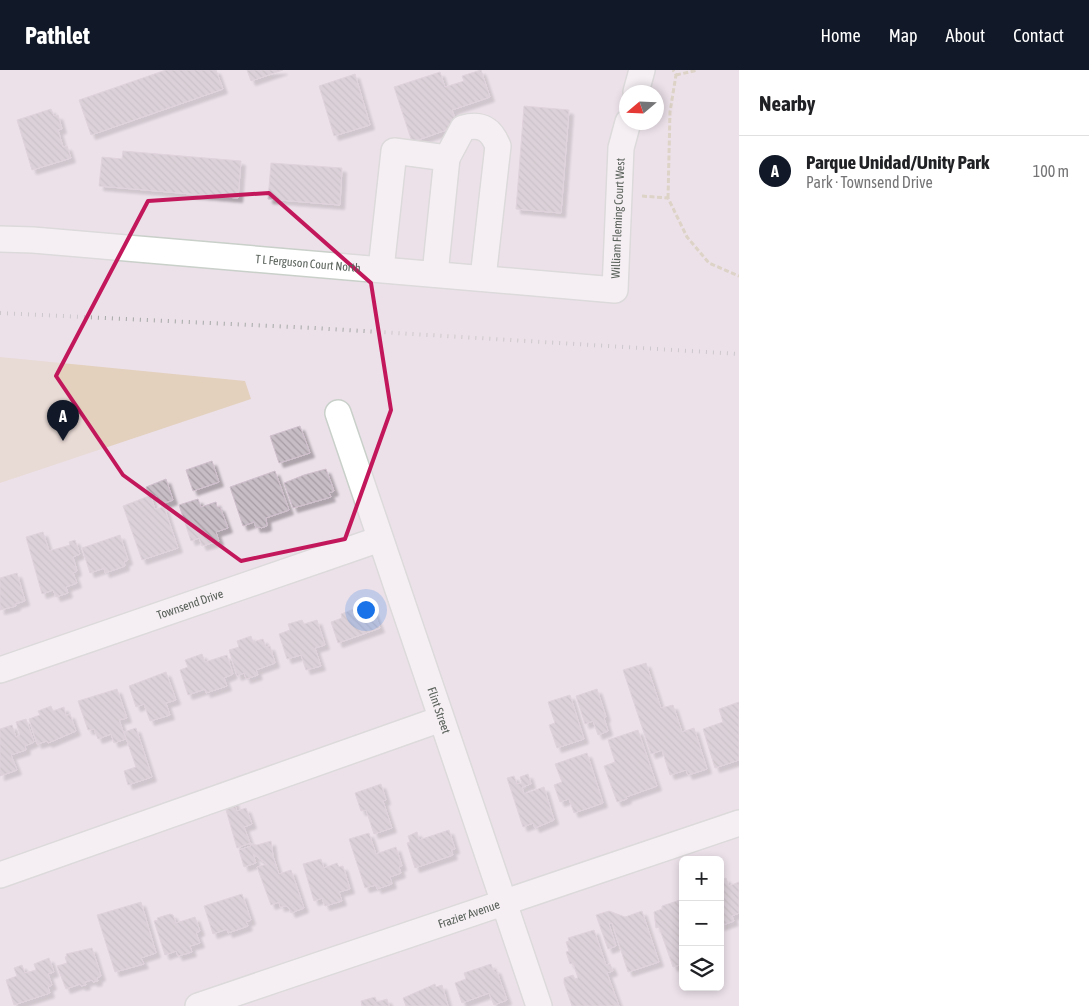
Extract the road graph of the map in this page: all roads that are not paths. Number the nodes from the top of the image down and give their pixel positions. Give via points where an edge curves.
1 (642, 70) edge
2 (638, 85) edge
3 (626, 130) edge
4 (447, 158) junction
5 (0, 239) edge
6 (381, 269) junction
7 (435, 274) junction
8 (483, 278) junction
9 (615, 290) joint
10 (338, 413) dead end
11 (380, 539) junction
12 (0, 670) edge
13 (442, 719) junction
14 (739, 822) edge
15 (0, 876) edge
16 (504, 902) junction
17 (198, 1006) edge
18 (539, 1006) edge

1 - 2 street
3 - 9 street, William Fleming Court West via 621,148
4 - 6 street via 394,151
4 - 7 street
4 - 8 street via 463,128 473,125 484,127 493,134 498,146
5 - 6 street, T L Ferguson Court North
6 - 7 street, T L Ferguson Court North
7 - 8 street, T L Ferguson Court North
8 - 9 street, T L Ferguson Court North
10 - 11 street, Flint Street
11 - 12 street, Townsend Drive
11 - 13 street, Flint Street
13 - 15 street
13 - 16 street, Flint Street
14 - 16 street, Frazier Avenue
16 - 17 street, Frazier Avenue
16 - 18 street, Flint Street

